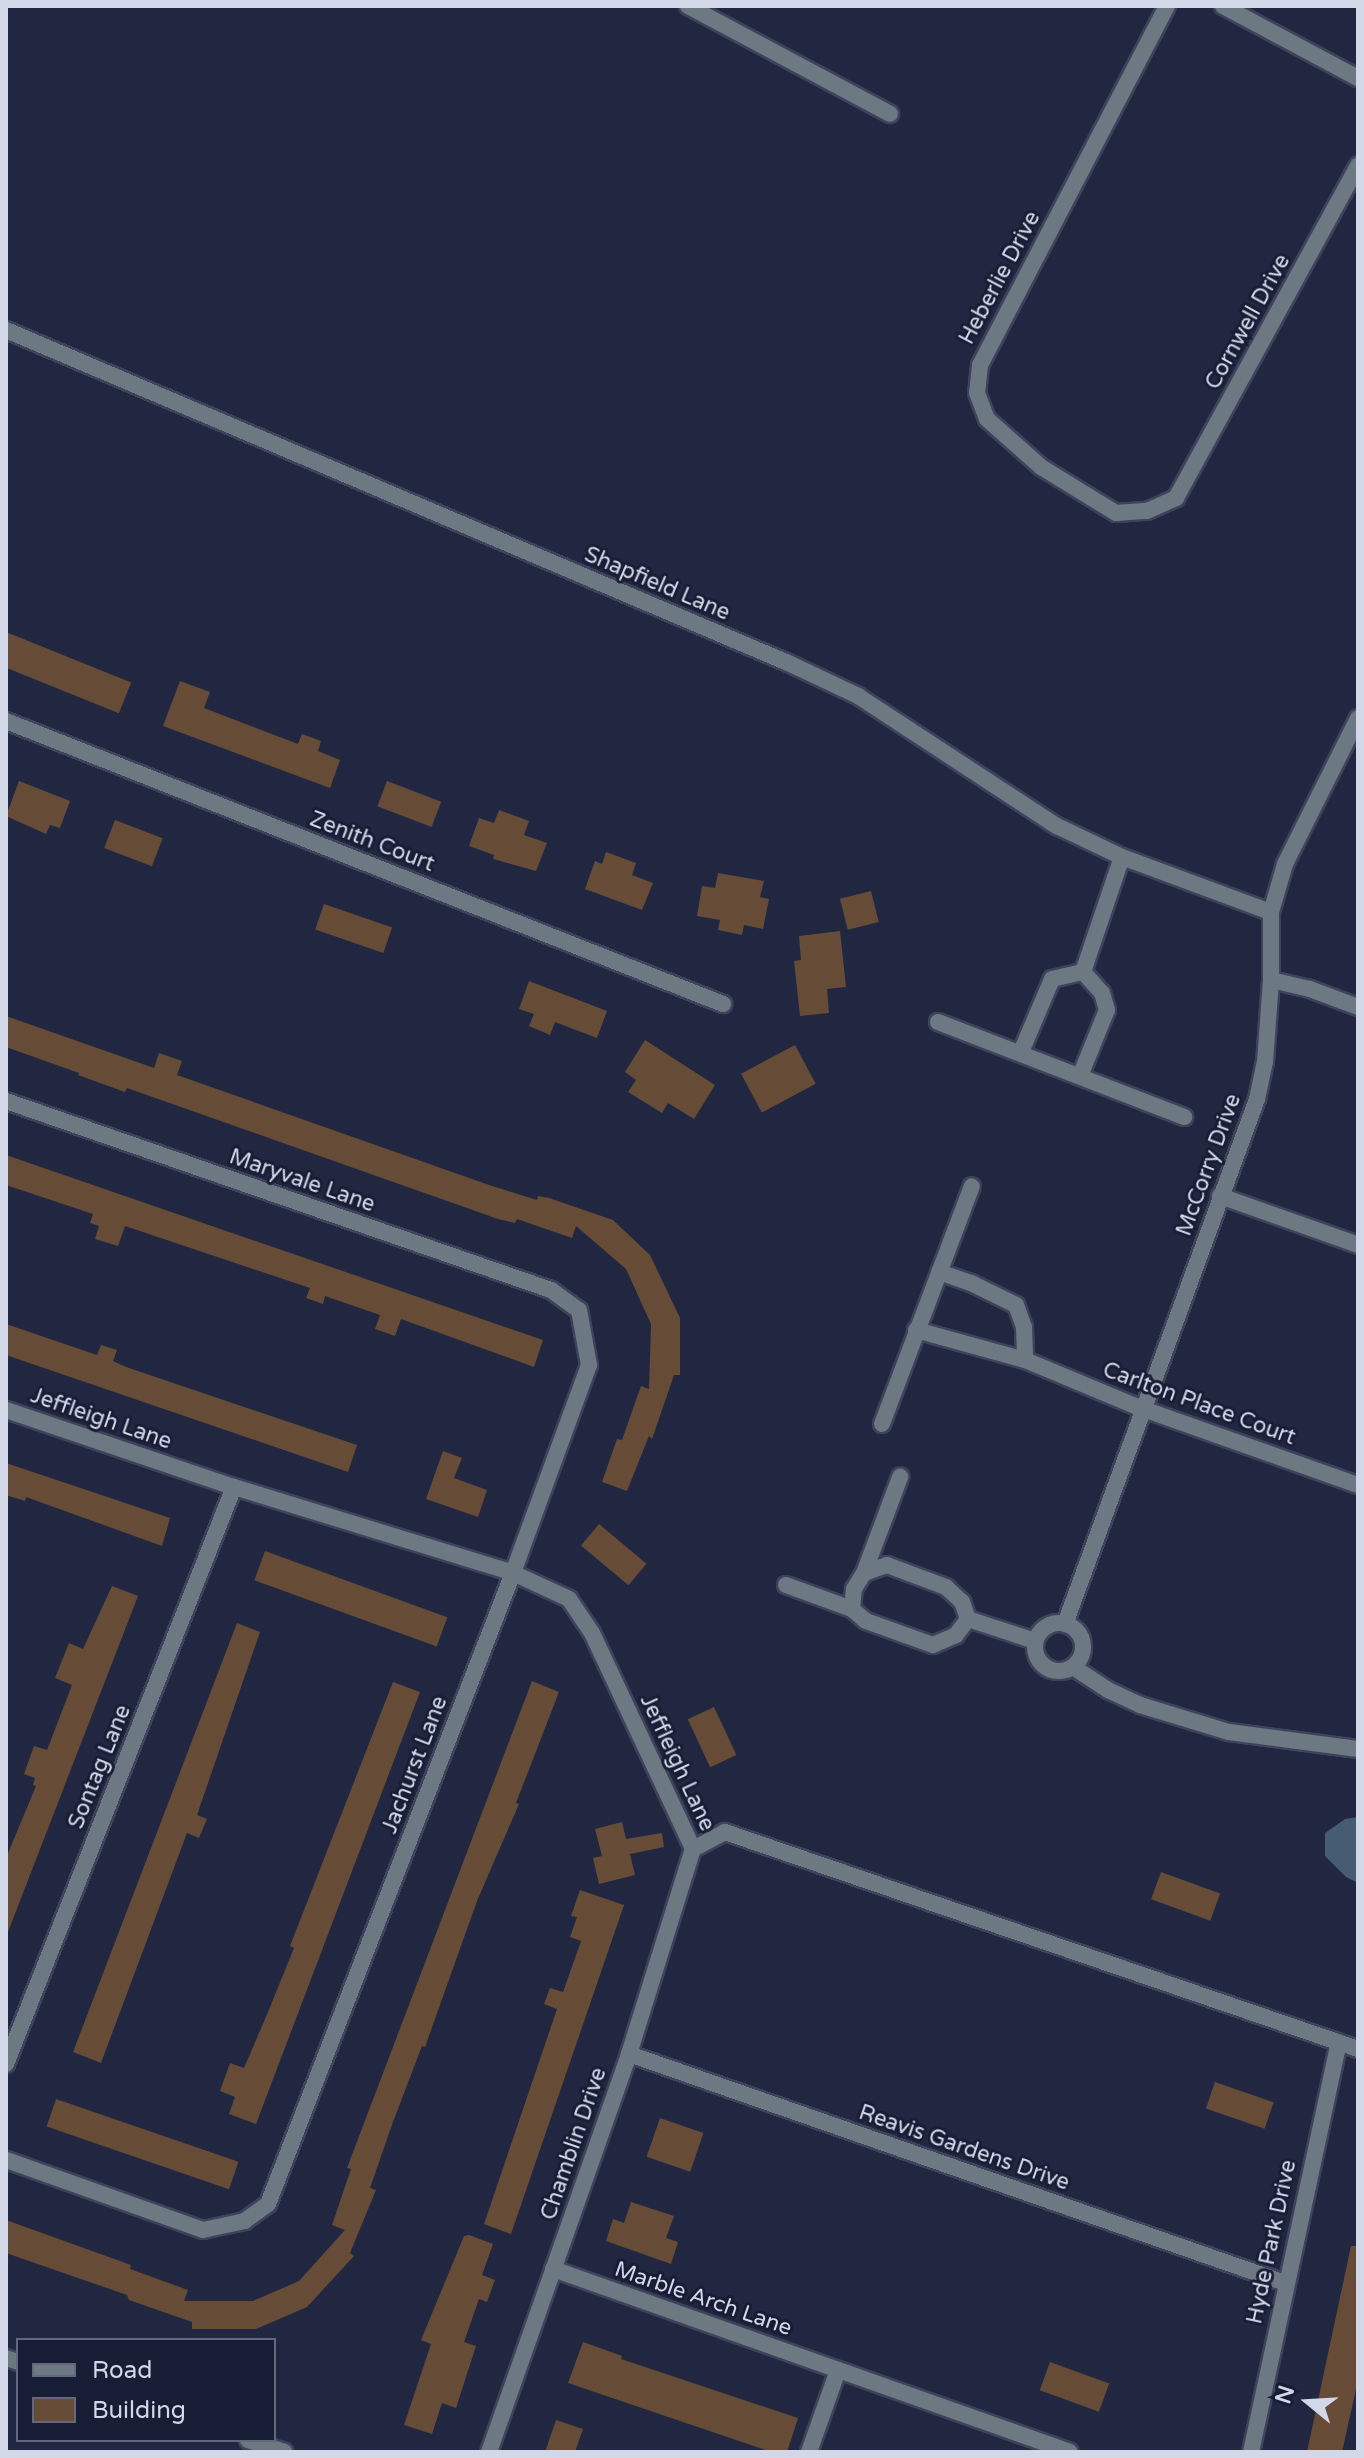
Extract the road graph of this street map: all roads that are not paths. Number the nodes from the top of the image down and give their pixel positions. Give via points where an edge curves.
1 (688, 6) edge
2 (1167, 6) edge
3 (1223, 6) edge
4 (1358, 78) edge
5 (890, 114) dead end
6 (1358, 166) edge
7 (6, 330) edge
8 (1176, 498) joint
9 (1358, 718) edge
10 (6, 721) edge
11 (1122, 857) junction
12 (1271, 912) junction
13 (1083, 972) junction
14 (1271, 980) junction
15 (723, 1004) dead end
16 (1358, 1007) edge
17 (938, 1022) dead end
18 (1021, 1052) junction
19 (1080, 1076) junction
20 (6, 1101) edge
21 (1184, 1117) dead end
22 (972, 1186) dead end
23 (1220, 1196) junction
24 (1358, 1245) edge
25 (939, 1272) junction
26 (579, 1310) joint
27 (916, 1330) junction
28 (1025, 1360) junction
29 (1143, 1409) junction
30 (6, 1410) edge
31 (882, 1424) dead end
32 (900, 1477) dead end
33 (1358, 1485) edge
34 (234, 1487) junction
35 (513, 1573) junction
36 (864, 1573) junction
37 (786, 1585) dead end
38 (852, 1609) junction
39 (968, 1619) junction
40 (1065, 1624) junction
41 (1035, 1641) junction
42 (1073, 1667) junction
43 (1358, 1749) edge
44 (693, 1849) junction
45 (1339, 2042) junction
46 (1358, 2049) edge
47 (629, 2054) junction
48 (6, 2064) edge
49 (6, 2160) edge
50 (553, 2269) junction
51 (1285, 2283) junction
52 (838, 2370) junction
53 (254, 2442) edge
54 (284, 2452) edge
55 (489, 2452) edge
56 (809, 2452) edge
57 (1070, 2452) edge
58 (1251, 2452) edge

1 - 5 street
2 - 8 street, Heberlie Drive via 980,365 977,393 987,419 1041,467 1116,513 1147,511
3 - 4 street
6 - 8 street, Cornwell Drive
7 - 11 street, Shapfield Lane via 858,696 1057,826
9 - 12 street, McCorry Drive via 1285,864
10 - 15 street, Zenith Court
11 - 12 street, Shapfield Lane
11 - 13 street
12 - 14 street, McCorry Drive
13 - 18 street via 1052,979
13 - 19 street via 1102,993 1107,1010
14 - 16 street
14 - 23 street, McCorry Drive via 1257,1099
17 - 18 street
18 - 19 street
19 - 21 street
20 - 26 street, Maryvale Lane via 551,1290
22 - 25 street
23 - 24 street
23 - 29 street, McCorry Drive
25 - 27 street
25 - 28 street via 1016,1305 1024,1327
26 - 35 street, Jachurst Lane via 589,1365
27 - 28 street, Carlton Place Court
27 - 31 street
28 - 29 street, Carlton Place Court
29 - 33 street, Carlton Place Court
29 - 40 street, McCorry Drive
30 - 34 street, Jeffleigh Lane
32 - 36 street
34 - 35 street, Jeffleigh Lane
34 - 48 street, Sontag Lane
35 - 44 street, Jeffleigh Lane via 569,1599 592,1633
35 - 49 street, Jachurst Lane via 268,2204 245,2221 203,2230
36 - 38 street via 854,1589
36 - 39 street via 887,1565 946,1587 962,1602
37 - 38 street
38 - 39 street via 866,1621 933,1645 956,1635
39 - 41 street
40 - 41 street via 1050,1624
40 - 42 street via 1082,1640 1081,1656
41 - 42 street via 1036,1657 1046,1669
42 - 43 street via 1140,1705 1229,1732
44 - 45 street, Jeffleigh Lane via 725,1832
44 - 47 street, Chamblin Drive
45 - 46 street, Jeffleigh Lane
45 - 51 street, Hyde Park Drive
47 - 50 street, Chamblin Drive
47 - 51 street, Reavis Gardens Drive
50 - 52 street, Marble Arch Lane
50 - 55 street, Chamblin Drive
51 - 58 street, Hyde Park Drive
52 - 56 street
52 - 57 street, Marble Arch Lane
53 - 54 street

